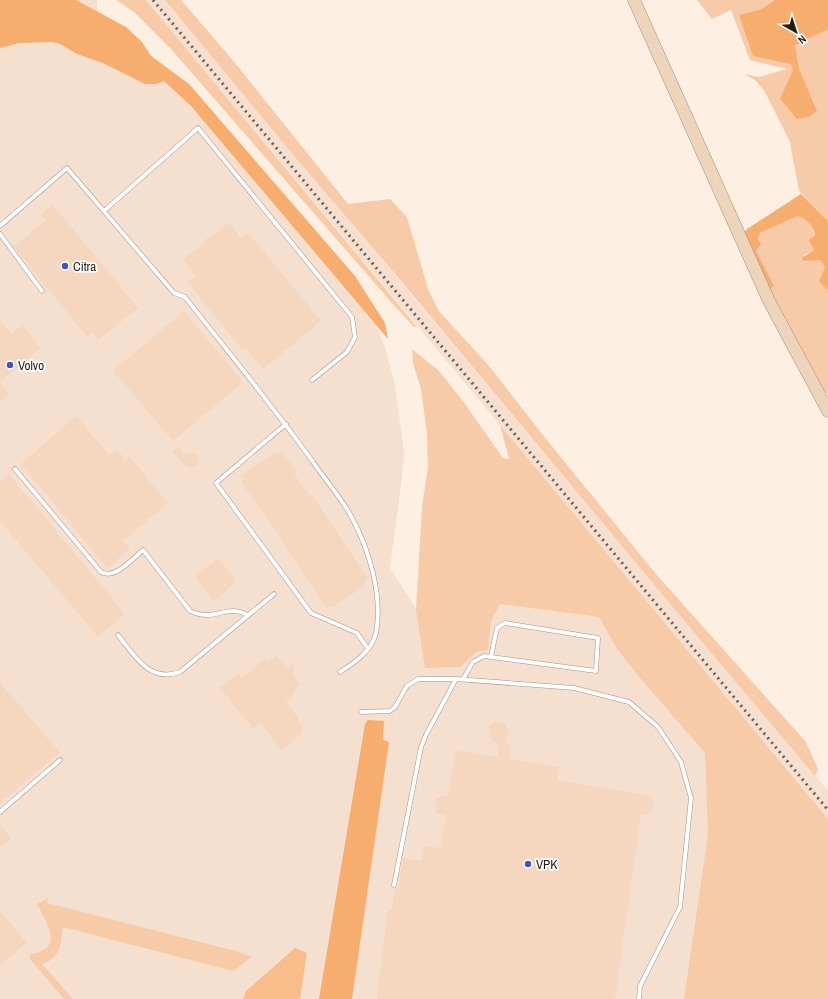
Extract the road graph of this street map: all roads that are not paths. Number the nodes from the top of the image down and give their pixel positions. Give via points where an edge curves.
1 (634, 0) edge
2 (104, 211) junction
3 (0, 226) edge
4 (0, 234) edge
5 (42, 291) dead end
6 (312, 380) dead end
7 (828, 411) edge
8 (286, 424) junction
9 (15, 469) dead end
10 (274, 594) dead end
11 (248, 615) junction
12 (118, 635) dead end
13 (368, 649) junction
14 (491, 656) junction
15 (340, 672) dead end
16 (456, 679) junction
17 (463, 679) junction
18 (360, 712) dead end
19 (60, 760) dead end
20 (0, 812) edge
21 (394, 885) dead end
22 (638, 999) edge

1 - 7 street via 768,301
2 - 3 lane via 67,168
2 - 6 lane via 198,128 352,317 355,336 347,352
2 - 8 lane via 174,293 185,297
4 - 5 lane
8 - 13 lane via 351,516 374,571 376,634
8 - 13 lane via 216,484 311,613 357,633
9 - 11 lane via 101,572 106,575 113,574 143,550 190,611 214,616 238,610
10 - 11 lane
11 - 12 lane via 180,672 170,675 148,669 139,662
13 - 15 lane via 356,662
14 - 14 lane via 596,671 598,638 505,623 497,628
14 - 17 lane via 481,657 473,662
16 - 17 lane
16 - 18 lane via 418,679 407,686 390,711
16 - 21 lane via 421,748
17 - 22 lane via 574,688 629,702 658,727 681,762 691,798 680,907 640,986
19 - 20 lane

